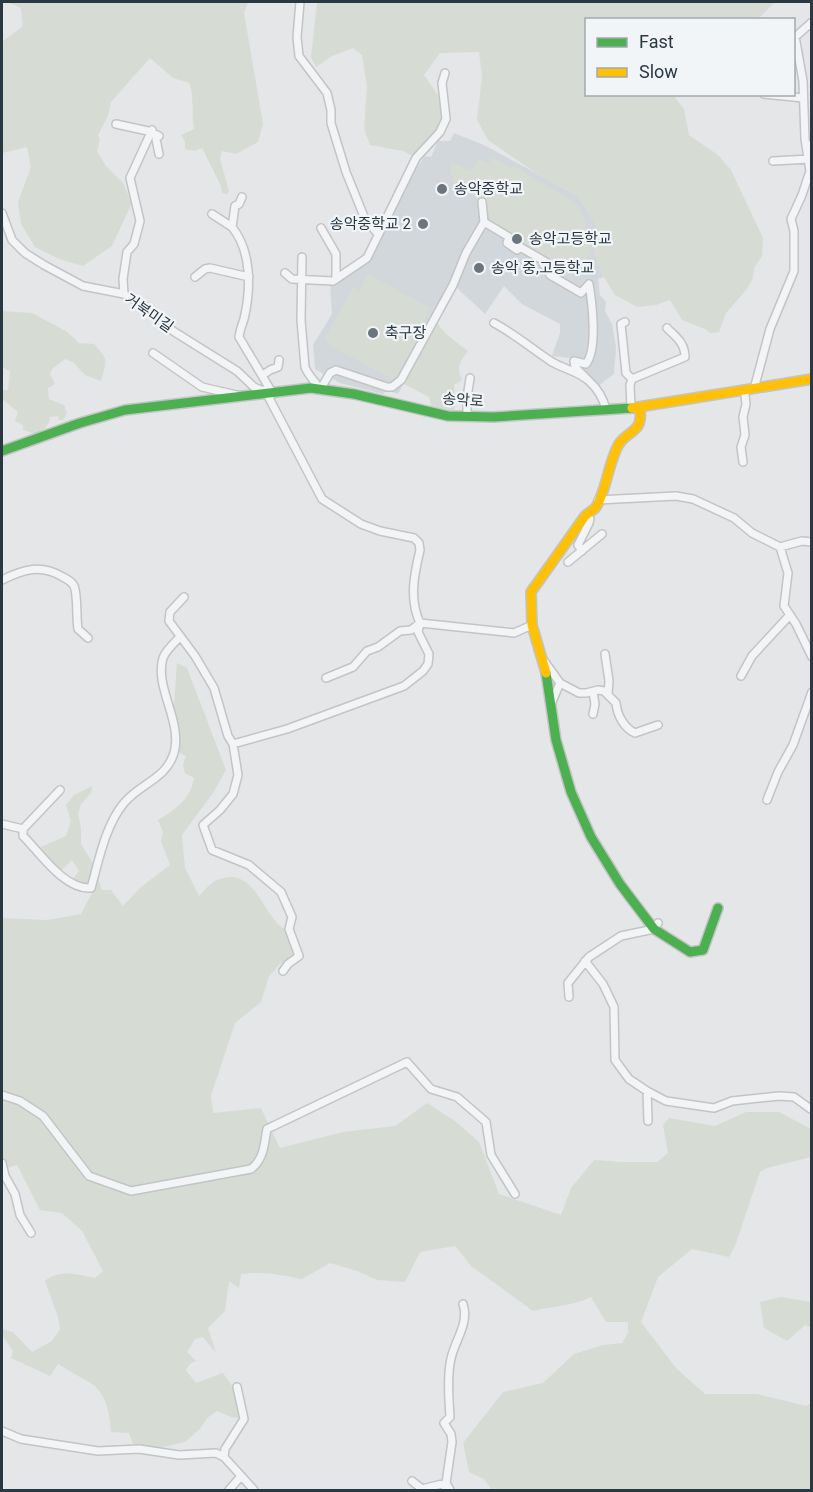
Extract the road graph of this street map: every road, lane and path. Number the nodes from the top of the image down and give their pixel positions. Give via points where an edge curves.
1 (300, 2) edge
2 (812, 22) edge
3 (795, 36) edge
4 (795, 42) edge
5 (445, 73) dead end
6 (812, 90) edge
7 (790, 96) edge
8 (803, 97) junction
9 (116, 124) dead end
10 (152, 131) junction
11 (812, 144) edge
12 (159, 154) dead end
13 (809, 159) junction
14 (773, 161) dead end
15 (242, 197) dead end
16 (482, 202) dead end
17 (2, 213) edge
18 (212, 214) dead end
19 (484, 222) junction
20 (232, 227) junction
21 (321, 228) dead end
22 (378, 234) junction
23 (302, 257) dead end
24 (285, 273) dead end
25 (195, 277) dead end
26 (249, 277) junction
27 (336, 279) junction
28 (302, 280) junction
29 (124, 294) junction
30 (494, 322) dead end
31 (625, 322) dead end
32 (667, 328) dead end
33 (153, 353) dead end
34 (279, 360) dead end
35 (263, 375) junction
36 (470, 378) dead end
37 (632, 379) junction
38 (589, 381) junction
39 (812, 381) edge
40 (754, 389) junction
41 (320, 390) junction
42 (271, 394) junction
43 (745, 394) junction
44 (247, 397) junction
45 (606, 409) junction
46 (636, 409) junction
47 (467, 417) junction
48 (2, 451) edge
49 (743, 462) dead end
50 (598, 500) junction
51 (587, 514) junction
52 (602, 534) dead end
53 (812, 542) edge
54 (780, 547) junction
55 (582, 551) junction
56 (568, 562) dead end
57 (2, 580) edge
58 (184, 597) dead end
59 (789, 616) junction
60 (420, 623) junction
61 (532, 625) junction
62 (180, 637) junction
63 (88, 638) dead end
64 (810, 649) edge
65 (605, 654) dead end
66 (542, 657) junction
67 (812, 657) edge
68 (741, 676) dead end
69 (326, 678) dead end
70 (560, 683) junction
71 (593, 692) junction
72 (812, 692) edge
73 (608, 694) junction
74 (552, 702) junction
75 (593, 714) dead end
76 (658, 725) dead end
77 (233, 744) junction
78 (60, 790) dead end
79 (767, 800) dead end
80 (2, 824) edge
81 (23, 829) junction
82 (718, 908) dead end
83 (656, 926) junction
84 (585, 961) junction
85 (283, 971) dead end
86 (569, 997) dead end
87 (647, 1091) junction
88 (2, 1095) edge
89 (812, 1110) edge
90 (648, 1121) dead end
91 (2, 1163) edge
92 (515, 1194) dead end
93 (31, 1233) dead end
94 (463, 1304) dead end
95 (237, 1387) dead end
96 (2, 1431) edge
97 (224, 1457) junction
98 (241, 1476) junction
99 (412, 1481) dead end
100 (447, 1488) edge
101 (229, 1491) edge
102 (254, 1491) edge

1 - 22 street via 299,56 327,93 331,123 346,172 364,219
2 - 3 street
4 - 8 street
5 - 22 street via 442,83 446,119 440,132 416,158
6 - 8 street
7 - 8 street
8 - 13 street
9 - 10 street
10 - 12 street via 159,136
10 - 29 street via 130,177 140,221 127,252
11 - 13 street
13 - 14 street
13 - 40 street via 810,171 792,219 794,271 770,328
15 - 20 street via 235,207
16 - 19 street
17 - 29 street, 거북미길 via 12,240 34,259 83,286
18 - 20 street
19 - 38 street via 509,237 507,243 513,248 517,250 520,246 546,262 544,265 553,270 550,275 581,293 589,284 593,306 589,360 586,364 574,361
19 - 41 street via 401,380 387,387 336,370
20 - 26 street via 244,251
21 - 27 street via 336,254
22 - 27 street via 367,258
23 - 28 street
24 - 28 street
25 - 26 street via 210,268
26 - 35 street via 239,337
27 - 28 street
28 - 41 street via 304,367
29 - 42 street, 거북미길 via 237,371 254,387
30 - 38 street via 553,363
31 - 37 street via 621,324 625,365
32 - 37 street via 682,342 685,357
33 - 44 street, 송악로 via 202,387
34 - 35 street via 278,367
35 - 42 street
36 - 47 street
37 - 46 street
38 - 45 street
39 - 40 main road, 송악로
39 - 43 main road
40 - 46 main road, 송악로
41 - 42 main road, 송악로
41 - 47 main road, 송악로
42 - 44 main road, 송악로
42 - 46 main road via 334,395 454,419 519,419
42 - 48 main road via 118,415
42 - 60 street via 322,499 361,524 414,538 419,543 413,590
43 - 46 main road
43 - 49 street
44 - 48 main road, 송악로 via 125,410
45 - 46 main road, 송악로
45 - 47 main road, 송악로
46 - 50 main road via 641,418 634,432 618,445
50 - 51 main road
50 - 54 street via 687,498 734,518 752,533
51 - 55 street via 589,523 578,545
51 - 61 main road via 531,592
52 - 55 street
53 - 54 street
54 - 59 street via 788,573 784,606
55 - 56 street
57 - 63 street via 37,569 52,571 69,581 75,587 78,628
58 - 62 street via 168,617
59 - 64 street
59 - 68 street via 752,656
60 - 61 street via 513,633
60 - 69 street via 367,651 353,667
60 - 77 street via 418,632 429,654 428,664 404,686 287,729
61 - 66 main road
62 - 77 street via 214,688
62 - 81 street via 163,660 163,685 175,734 173,754 161,775 140,787 112,821 91,888 68,882 23,836
64 - 67 street
65 - 73 street
66 - 70 street
66 - 74 main road
70 - 71 street via 579,693
70 - 74 street
71 - 73 street via 604,690
71 - 75 street
72 - 79 street
73 - 76 street via 630,731 635,733
74 - 83 main road via 556,740 570,792 591,837 620,884
77 - 85 street via 238,776 233,794 203,825 212,850 249,865 281,892 292,917 289,929 299,956
78 - 81 street
80 - 81 street
82 - 83 main road via 703,950 690,952
83 - 84 street via 621,936
84 - 86 street via 568,983
84 - 87 street via 614,1007 615,1060 629,1079
87 - 89 street via 666,1101 714,1108 732,1101 794,1097
87 - 90 street
88 - 92 street via 43,1116 89,1176 131,1191 251,1169 263,1155 267,1129 406,1062 431,1089 457,1097 486,1122 491,1155
91 - 93 street via 20,1215
94 - 100 street via 464,1321 450,1363 450,1417 444,1423 452,1442
95 - 97 street via 244,1419
96 - 97 street via 21,1439 98,1451 139,1449 179,1455 216,1453
97 - 98 street
98 - 101 street
98 - 102 street
99 - 100 street via 422,1489

